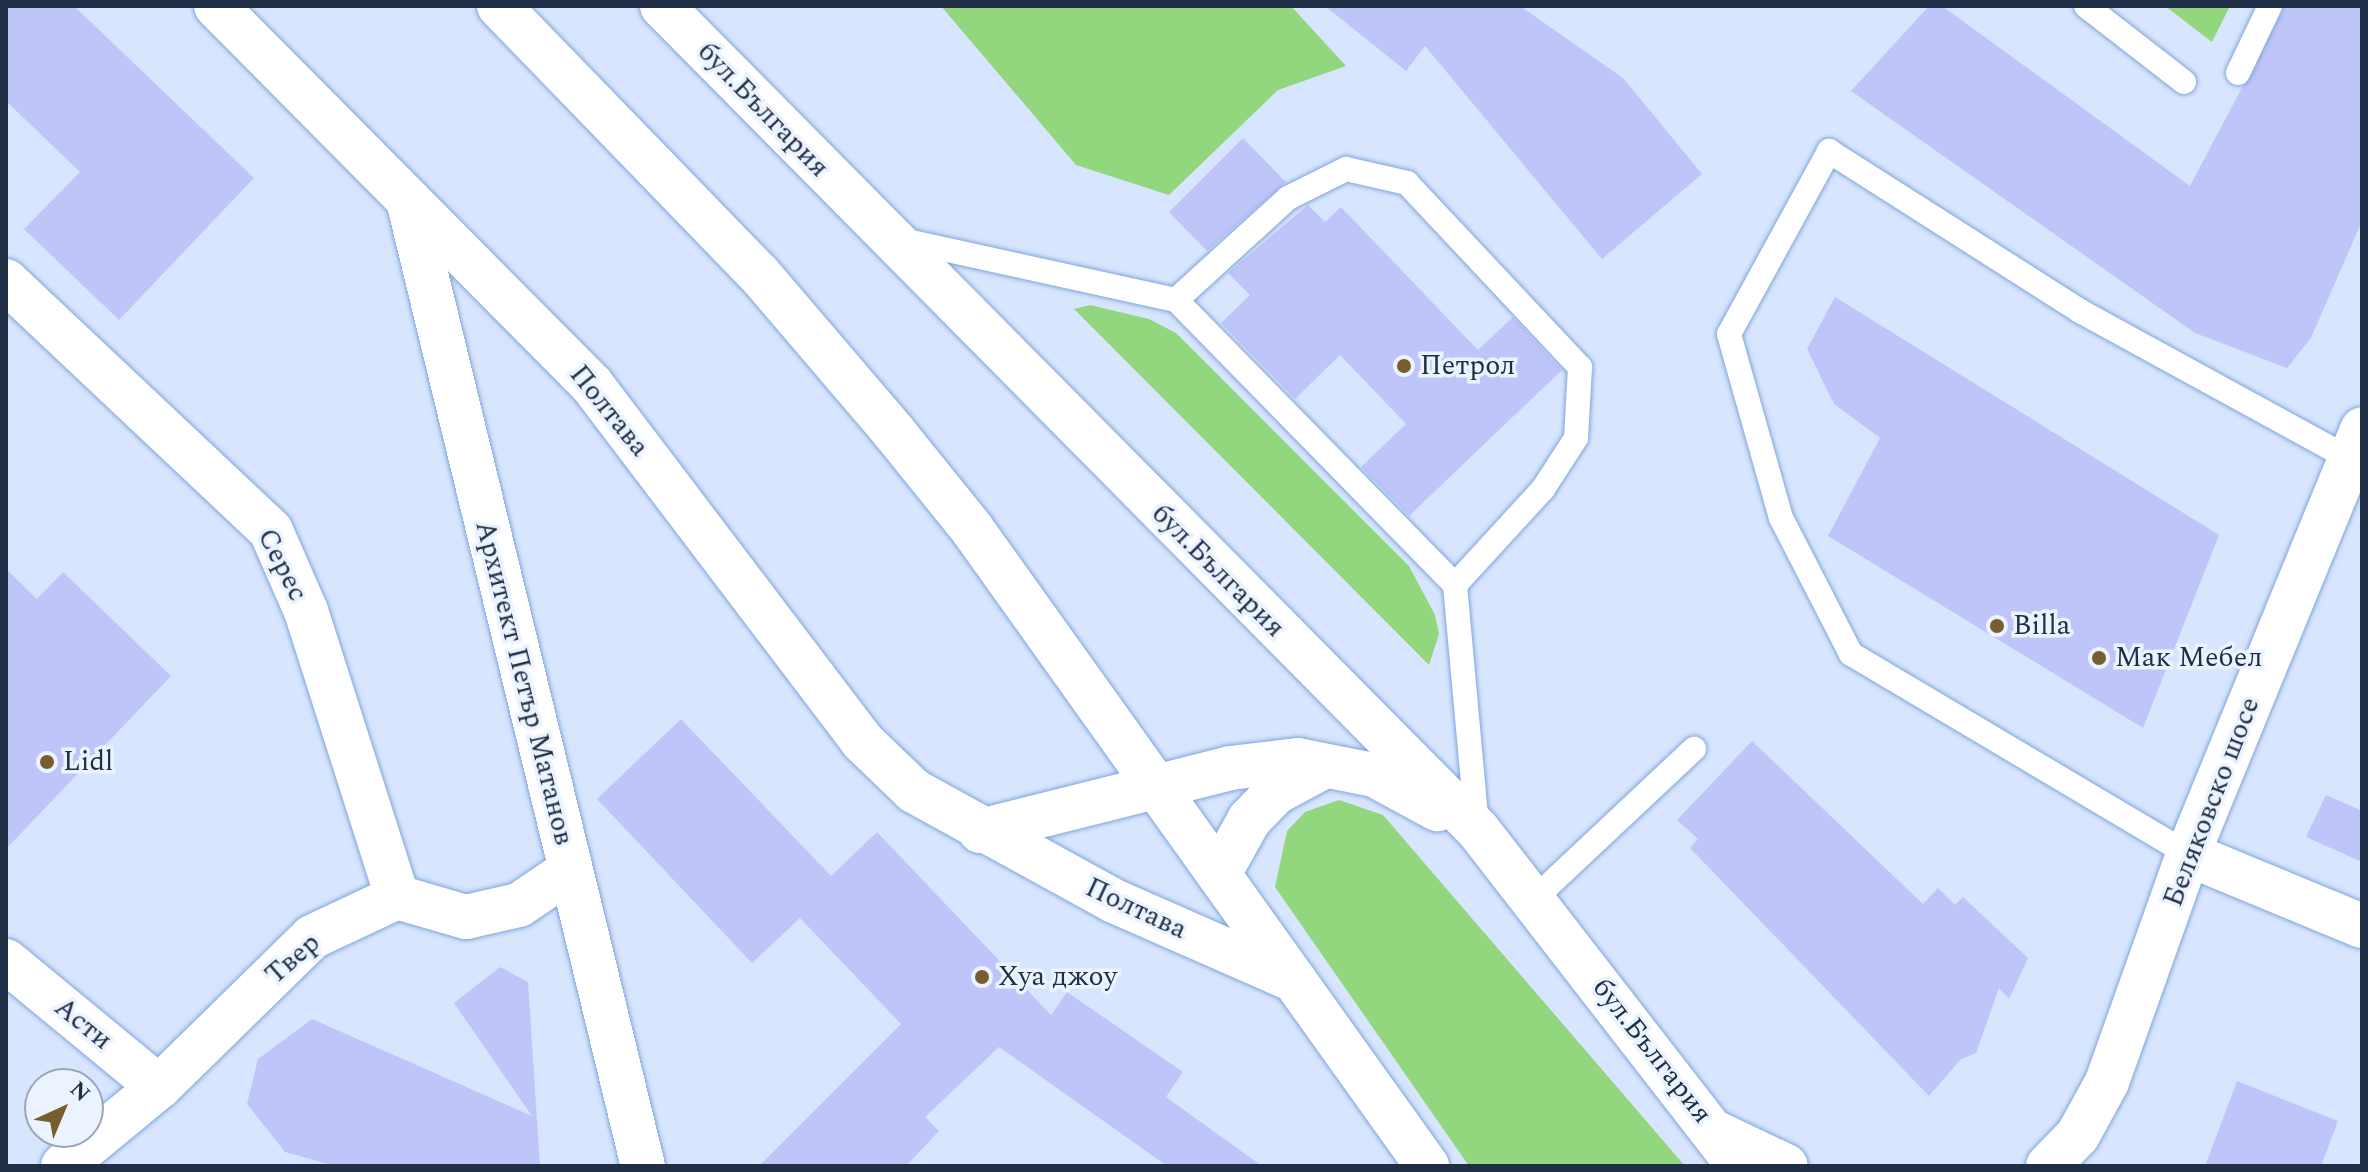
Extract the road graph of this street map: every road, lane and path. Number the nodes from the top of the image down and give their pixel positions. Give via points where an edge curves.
1 (216, 6) edge
2 (499, 6) edge
3 (662, 6) edge
4 (2086, 6) edge
5 (2270, 6) edge
6 (2238, 73) dead end
7 (2184, 82) dead end
8 (408, 200) junction
9 (885, 236) junction
10 (6, 281) edge
11 (1176, 300) junction
12 (2356, 443) edge
13 (1455, 585) junction
14 (1694, 749) dead end
15 (1335, 763) junction
16 (1158, 789) junction
17 (1478, 830) junction
18 (980, 831) junction
19 (2188, 854) junction
20 (569, 871) junction
21 (1219, 874) junction
22 (397, 897) junction
23 (1533, 900) junction
24 (2362, 926) edge
25 (6, 961) edge
26 (1294, 980) junction
27 (159, 1087) junction
28 (1728, 1150) edge
29 (63, 1166) edge
30 (643, 1166) edge
31 (1427, 1166) edge
32 (1786, 1166) edge
33 (2048, 1166) edge

1 - 8 street, Полтава
2 - 16 street via 829,351 972,529
3 - 9 street, бул.България
4 - 7 lane
5 - 6 lane
8 - 18 street, Полтава via 592,385 862,741 914,791
8 - 20 street, Архитект Петър Матанов
9 - 11 lane
9 - 17 street, бул.България
10 - 22 street, Серес via 271,531 306,611
11 - 13 lane
11 - 13 lane via 1288,198 1346,169 1407,183 1580,367 1576,438 1543,489
12 - 19 street, Беляковско шосе
12 - 19 lane via 2080,311 1829,151 1729,334 1781,518 1851,654
13 - 17 lane
14 - 23 lane
15 - 16 street via 1230,768
15 - 17 street via 1374,775
15 - 21 street via 1275,793 1249,820
16 - 18 street
16 - 21 street
17 - 23 street, бул.България
18 - 26 street, Полтава via 1114,901
19 - 24 street
19 - 33 street, Беляковско шосе via 2107,1082 2078,1135
20 - 22 street via 519,905 466,917
20 - 30 street, Архитект Петър Матанов
21 - 26 street
22 - 27 street, Твер via 312,937
23 - 28 street, бул.България
25 - 27 street, Асти
26 - 31 street
27 - 29 street, Твер
28 - 32 street

